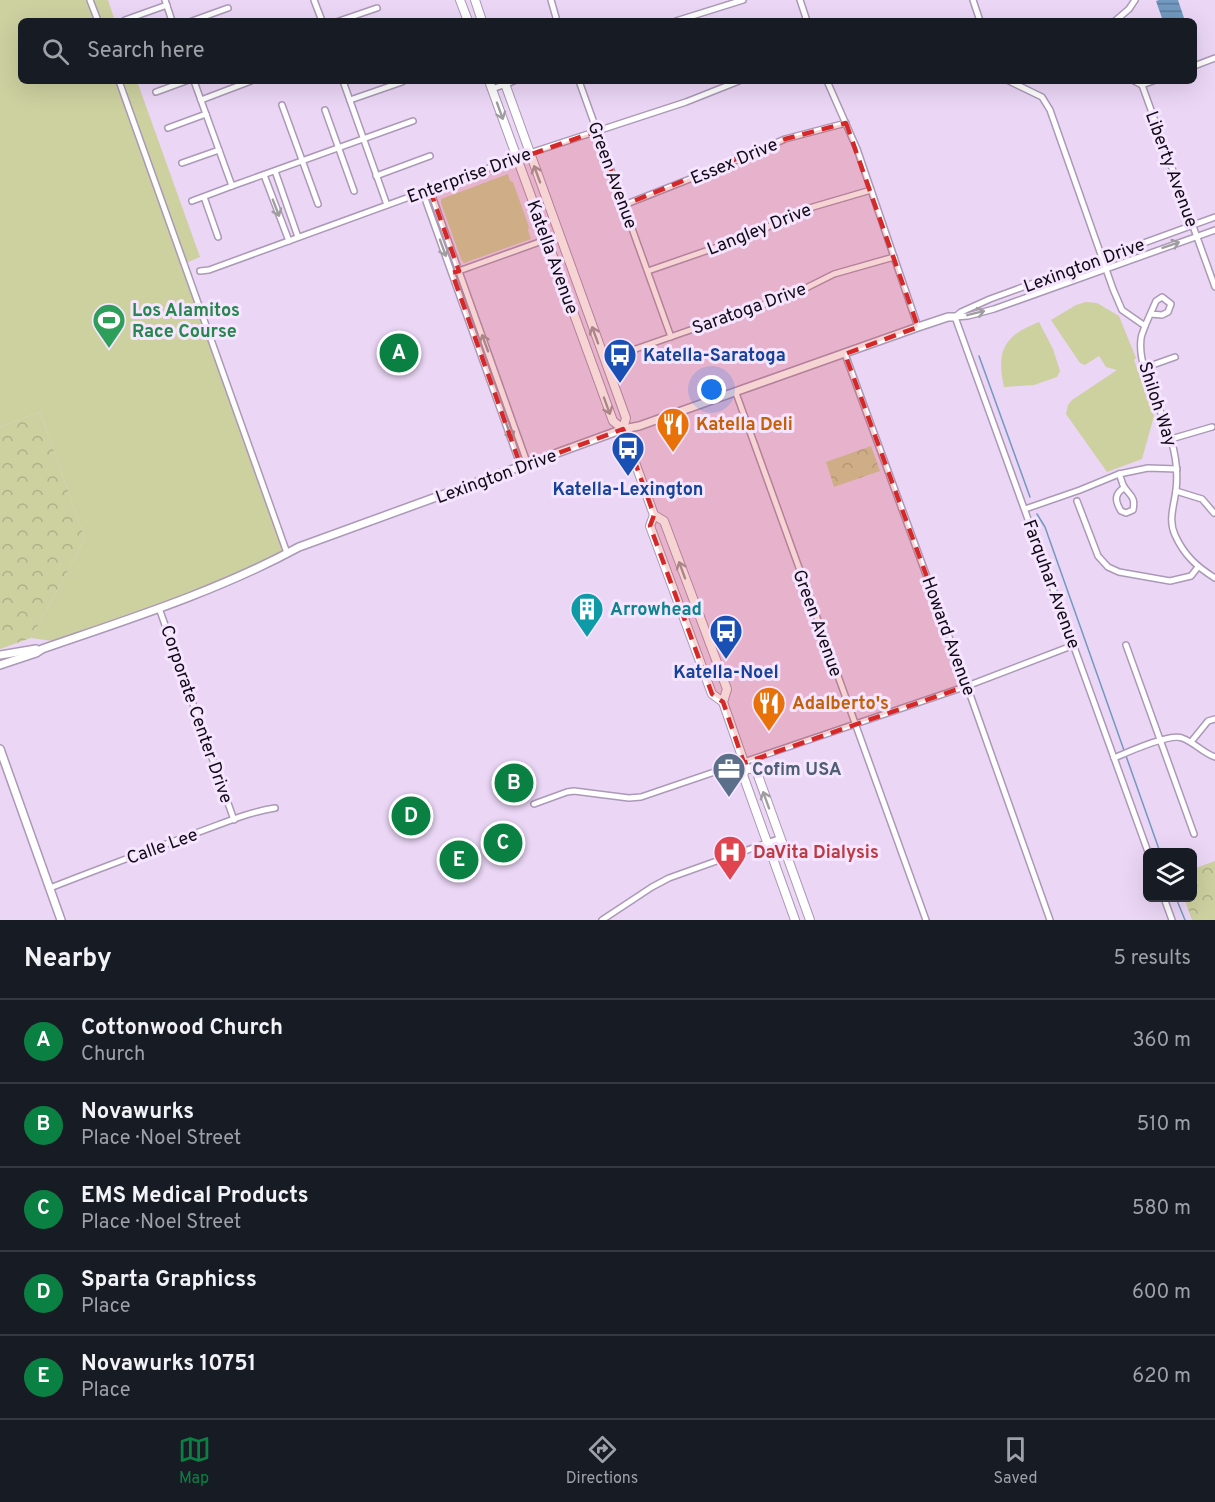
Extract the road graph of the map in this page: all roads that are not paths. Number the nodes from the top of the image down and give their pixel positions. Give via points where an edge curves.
1 (90, 0) edge
2 (314, 0) edge
3 (461, 0) edge
4 (475, 0) edge
5 (551, 0) edge
6 (743, 0) edge
7 (800, 0) edge
8 (973, 0) edge
9 (1135, 0) edge
10 (166, 2) edge
11 (228, 8) dead end
12 (376, 8) dead end
13 (97, 18) edge
14 (130, 18) edge
15 (171, 18) edge
16 (200, 18) edge
17 (320, 18) edge
18 (348, 18) edge
19 (467, 18) edge
20 (481, 18) edge
21 (556, 18) edge
22 (686, 18) edge
23 (806, 18) edge
24 (979, 18) edge
25 (1118, 18) edge
26 (1215, 58) edge
27 (1197, 65) edge
28 (120, 84) edge
29 (178, 84) edge
30 (195, 84) edge
31 (243, 84) edge
32 (344, 84) edge
33 (396, 84) edge
34 (504, 84) edge
35 (580, 84) edge
36 (731, 84) edge
37 (828, 84) edge
38 (1015, 84) edge
39 (491, 85) edge
40 (1142, 85) edge
41 (156, 92) dead end
42 (201, 99) junction
43 (350, 100) junction
44 (282, 105) dead end
45 (325, 110) dead end
46 (206, 114) junction
47 (413, 121) dead end
48 (846, 123) junction
49 (168, 128) dead end
50 (597, 131) junction
51 (363, 139) junction
52 (338, 148) junction
53 (219, 150) junction
54 (530, 153) junction
55 (430, 156) dead end
56 (517, 158) junction
57 (303, 161) junction
58 (182, 163) dead end
59 (275, 171) junction
60 (264, 175) junction
61 (376, 176) junction
62 (232, 186) junction
63 (430, 190) junction
64 (871, 190) junction
65 (354, 191) dead end
66 (423, 193) junction
67 (204, 197) junction
68 (192, 201) dead end
69 (318, 204) dead end
70 (387, 205) junction
71 (624, 205) junction
72 (1215, 217) edge
73 (1193, 225) junction
74 (1215, 230) edge
75 (559, 235) junction
76 (218, 237) dead end
77 (298, 237) junction
78 (1197, 237) junction
79 (547, 239) junction
80 (289, 241) junction
81 (894, 257) junction
82 (1103, 258) junction
83 (1106, 268) junction
84 (200, 271) dead end
85 (459, 271) junction
86 (648, 272) junction
87 (452, 273) junction
88 (1215, 287) edge
89 (1150, 314) dead end
90 (955, 317) junction
91 (1145, 326) junction
92 (918, 327) junction
93 (671, 337) junction
94 (845, 354) junction
95 (1175, 357) dead end
96 (604, 360) junction
97 (1144, 368) junction
98 (736, 393) junction
99 (1212, 427) dead end
100 (623, 429) junction
101 (1171, 439) junction
102 (525, 466) junction
103 (1177, 470) junction
104 (1119, 474) junction
105 (1124, 488) junction
106 (1176, 491) junction
107 (1077, 501) dead end
108 (1025, 509) junction
109 (1214, 513) edge
110 (654, 515) junction
111 (287, 553) junction
112 (1198, 567) junction
113 (1215, 578) edge
114 (159, 608) junction
115 (1074, 645) junction
116 (1126, 645) dead end
117 (42, 649) junction
118 (0, 655) edge
119 (0, 665) edge
120 (967, 686) junction
121 (723, 702) junction
122 (1215, 719) edge
123 (854, 723) junction
124 (1160, 740) junction
125 (1191, 742) junction
126 (0, 748) edge
127 (1215, 757) edge
128 (1114, 758) junction
129 (745, 765) junction
130 (534, 804) dead end
131 (275, 808) dead end
132 (234, 820) junction
133 (1194, 834) dead end
134 (781, 838) junction
135 (767, 843) junction
136 (1147, 848) edge
137 (50, 888) junction
138 (1166, 902) edge
139 (61, 920) edge
140 (602, 920) edge
141 (795, 920) edge
142 (810, 920) edge
143 (926, 920) edge
144 (1050, 920) edge
145 (1172, 920) edge

1 - 13 street
2 - 17 street
3 - 19 main road
4 - 20 main road
5 - 21 street
6 - 22 street
7 - 23 street
8 - 24 street
9 - 25 street
10 - 14 street
10 - 15 street
11 - 16 street
12 - 18 street
26 - 27 street
28 - 111 street
29 - 41 street
30 - 42 street
31 - 42 street
32 - 43 street
33 - 43 street
34 - 54 main road, Katella Avenue
35 - 50 street, Green Avenue
36 - 50 street, Enterprise Drive
37 - 48 street
38 - 82 street via 1046,102
39 -> 56 main road, Katella Avenue
40 - 73 street, Liberty Avenue
42 - 46 street
43 - 51 street
44 - 57 street
45 - 52 street
46 - 49 street
46 - 53 street
47 - 51 street
48 - 64 street
48 - 71 street, Essex Drive via 785,139
50 - 54 street, Enterprise Drive
50 - 71 street, Green Avenue
51 - 52 street
51 - 61 street
52 - 57 street
52 - 65 street
53 - 58 street
53 - 62 street
54 - 56 street, Enterprise Drive
75 -> 54 main road, Katella Avenue
55 - 61 street
56 - 63 street, Enterprise Drive
56 - 79 main road, Katella Avenue
57 - 59 street
57 - 69 street
59 - 60 street
59 - 77 street
60 - 62 street
60 -> 80 street
61 - 70 street
62 - 67 street
63 - 66 street, Enterprise Drive
63 - 85 street
64 - 81 street
64 - 86 street, Langley Drive via 806,209 749,236
66 - 70 street, Enterprise Drive
66 -> 87 street
67 - 68 street
67 - 76 street
70 - 77 street, Enterprise Drive
71 - 86 street, Green Avenue
72 - 73 street, Lexington Drive
73 - 78 street, Liberty Avenue
73 - 82 street, Lexington Drive
74 - 78 street, Lexington Drive
75 - 79 street
96 -> 75 main road, Katella Avenue
77 - 80 street, Enterprise Drive
83 -> 78 street, Lexington Drive
78 - 88 street, Liberty Avenue
79 - 85 street
79 -> 100 main road, Katella Avenue via 613,421
80 - 84 street, Enterprise Drive
81 - 92 street
81 - 93 street, Saratoga Drive via 834,274 794,294
82 - 83 street
82 - 90 street, Lexington Drive via 990,299
90 -> 83 street, Lexington Drive via 994,309
83 - 91 street via 1122,310
85 - 87 street
102 -> 85 street
86 - 93 street, Green Avenue
87 -> 102 street
89 - 91 street, Shiloh Way
90 - 92 street, Lexington Drive
90 - 108 street, Farquhar Avenue
91 - 97 street, Shiloh Way via 1141,338
92 - 94 street, Lexington Drive
93 - 96 street, Saratoga Drive
94 - 98 street, Lexington Drive
94 - 120 street, Howard Avenue
95 - 97 street
96 - 100 main road, Katella Avenue via 626,418
97 - 101 street, Shiloh Way
98 - 100 street, Lexington Drive
98 - 123 street, Green Avenue
99 - 101 street
100 - 102 street, Lexington Drive
100 - 110 main road, Katella Avenue
101 - 103 street, Shiloh Way
102 - 111 street, Lexington Drive
103 - 104 street via 1148,468
103 - 106 street, Shiloh Way
104 - 105 street
104 - 108 street
105 - 105 street via 1134,502 1133,510 1126,513 1120,511 1116,496
106 - 109 street via 1202,499
106 - 112 street, Shiloh Way via 1171,517 1174,534
107 - 112 street via 1098,556 1108,567 1170,581 1191,576
108 - 115 street, Farquhar Avenue
110 - 121 main road, Katella Avenue via 650,526 712,694
121 -> 110 main road, Katella Avenue via 727,689 664,521
111 - 114 street, Lexington Drive via 226,583
112 - 113 street, Shiloh Way
114 - 117 street, Lexington Drive
114 - 132 street, Corporate Center Drive
115 - 120 street
115 - 128 street, Farquhar Avenue
116 - 124 street
117 - 118 street, Lexington Drive
117 - 119 street, Lexington Drive
120 - 123 street
120 - 144 street, Howard Avenue
121 - 129 main road, Katella Avenue
122 - 125 street via 1208,721
123 - 129 street
123 - 143 street, Green Avenue
124 - 125 street via 1179,736
124 - 128 street
124 - 133 street
125 - 127 street
126 - 137 street
128 - 136 street, Farquhar Avenue
129 - 130 street via 717,770 641,797 574,791
134 -> 129 main road, Katella Avenue via 756,770
129 - 135 main road, Katella Avenue via 743,775
131 - 132 street, Calle Lee
132 - 137 street, Calle Lee
134 - 135 street
134 - 142 main road, Katella Avenue
135 - 140 street via 669,878
135 - 141 main road, Katella Avenue
137 - 139 street
138 - 145 street

